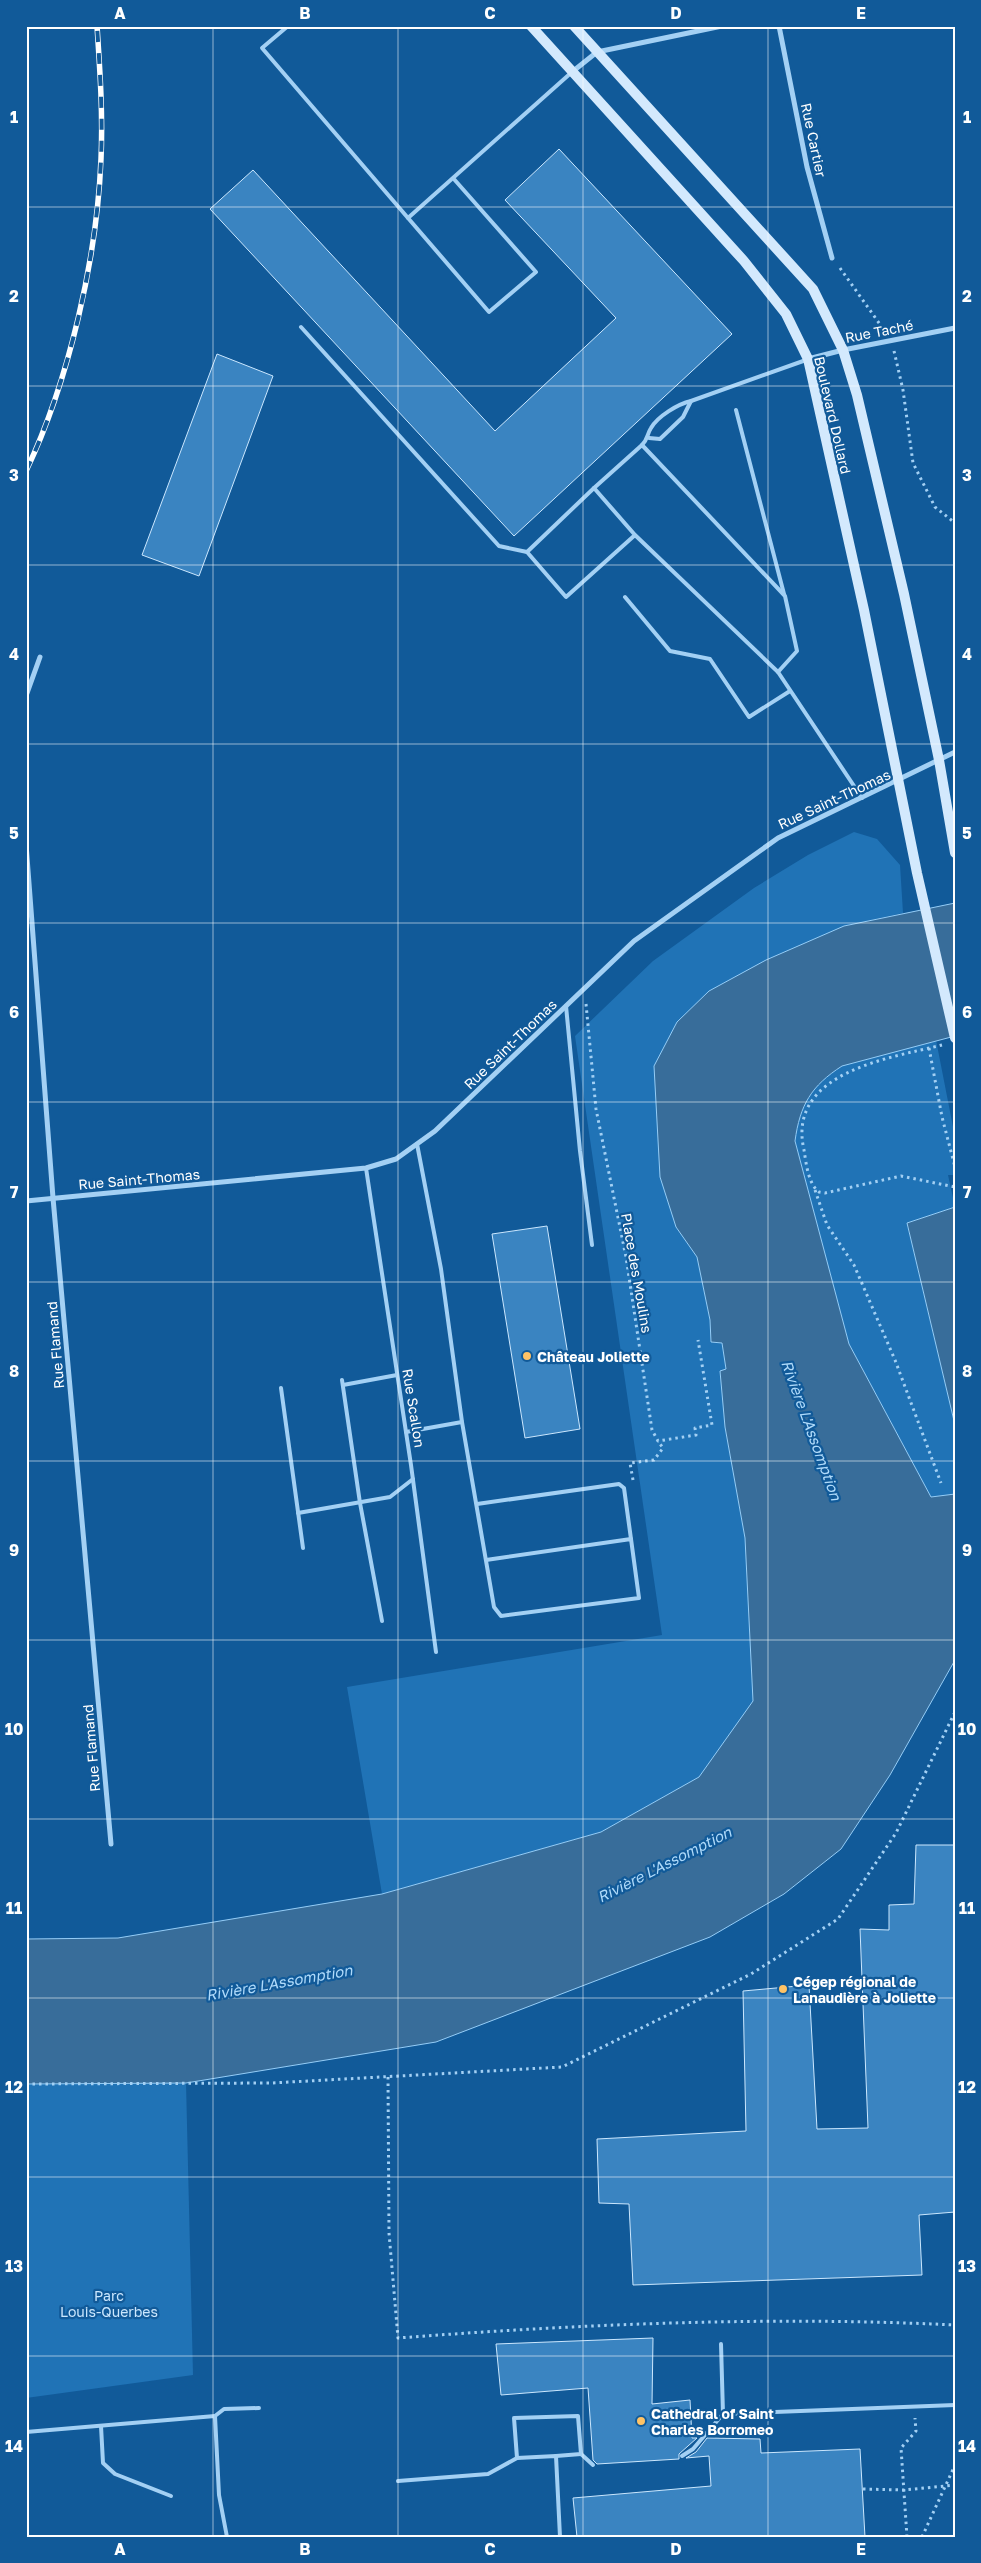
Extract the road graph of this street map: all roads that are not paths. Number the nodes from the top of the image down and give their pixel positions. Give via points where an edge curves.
1 (288, 26) edge
2 (531, 26) edge
3 (574, 26) edge
4 (722, 26) edge
5 (779, 26) edge
6 (597, 52) junction
7 (572, 72) junction
8 (453, 178) junction
9 (408, 218) junction
10 (832, 258) road end
11 (301, 327) dead end
12 (955, 328) edge
13 (843, 350) junction
14 (808, 359) junction
15 (691, 401) junction
16 (736, 410) dead end
17 (649, 438) junction
18 (642, 445) junction
19 (594, 488) junction
20 (635, 535) junction
21 (527, 552) junction
22 (784, 596) junction
23 (625, 597) dead end
24 (40, 657) dead end
25 (778, 672) junction
26 (790, 691) junction
27 (26, 696) edge
28 (955, 752) edge
29 (939, 760) junction
30 (898, 781) junction
31 (862, 798) junction
32 (26, 844) edge
33 (955, 853) edge
34 (566, 1006) junction
35 (955, 1038) edge
36 (417, 1144) junction
37 (366, 1168) junction
38 (53, 1198) junction
39 (26, 1201) edge
40 (592, 1245) dead end
41 (397, 1376) junction
42 (342, 1380) dead end
43 (343, 1385) junction
44 (281, 1388) dead end
45 (462, 1422) junction
46 (406, 1432) junction
47 (413, 1479) junction
48 (360, 1503) junction
49 (477, 1504) junction
50 (298, 1513) junction
51 (631, 1539) junction
52 (303, 1548) dead end
53 (486, 1560) junction
54 (382, 1621) dead end
55 (436, 1652) dead end
56 (111, 1844) dead end
57 (721, 2344) dead end
58 (955, 2405) edge
59 (259, 2408) dead end
60 (723, 2414) junction
61 (215, 2416) junction
62 (101, 2426) junction
63 (26, 2432) edge
64 (581, 2454) junction
65 (556, 2456) junction
66 (682, 2456) dead end
67 (517, 2458) junction
68 (593, 2465) dead end
69 (398, 2481) dead end
70 (171, 2496) dead end
71 (226, 2537) edge
72 (560, 2537) edge

1 - 9 lane via 262,48
2 - 7 main road, Boulevard Dollard
3 - 6 main road, Boulevard Dollard
4 - 6 street
5 - 10 street, Rue Cartier via 807,167
6 - 7 street
6 - 13 main road, Boulevard Dollard via 813,289
7 - 8 lane
7 - 14 main road, Boulevard Dollard via 744,261 786,314
8 - 9 lane
8 - 9 lane via 536,272 489,312
11 - 21 lane via 499,546
12 - 13 street, Rue Taché
13 - 14 street, Rue Taché
13 - 29 main road, Boulevard Dollard via 904,594
14 - 15 lane
14 - 30 main road, Boulevard Dollard
15 - 17 lane via 677,404 670,410 650,428
15 - 17 lane via 683,417 660,439
16 - 22 lane
17 - 18 lane
18 - 19 lane
18 - 22 lane
19 - 20 lane
19 - 21 lane
20 - 21 lane via 566,597
20 - 25 lane
22 - 25 lane via 797,651
23 - 26 lane via 670,651 710,659 749,717
24 - 27 street
25 - 26 lane
26 - 31 lane
28 - 29 street, Rue Saint-Thomas
29 - 30 street, Rue Saint-Thomas
29 - 33 main road, Boulevard Dollard
30 - 31 street, Rue Saint-Thomas
30 - 35 main road, Boulevard Dollard
31 - 34 street, Rue Saint-Thomas via 778,838 634,942
32 - 38 street, Rue Flamand
34 - 36 street, Rue Saint-Thomas via 435,1131
34 - 40 lane
36 - 37 street, Rue Saint-Thomas via 396,1159
36 - 45 lane via 441,1269
37 - 38 street, Rue Saint-Thomas
37 - 41 lane, Rue Scallon
38 - 39 street, Rue Saint-Thomas
38 - 56 street, Rue Flamand
41 - 43 lane
41 - 46 lane, Rue Scallon
42 - 43 lane
43 - 48 lane
44 - 50 lane
45 - 46 lane
45 - 49 lane
46 - 47 lane, Rue Scallon
47 - 48 lane via 390,1497
47 - 55 lane, Rue Scallon
48 - 50 lane
48 - 54 lane
49 - 51 lane via 619,1484 624,1488
49 - 53 lane
50 - 52 lane
51 - 53 lane
51 - 53 lane via 639,1598 501,1616 494,1607
57 - 60 lane
58 - 60 lane
59 - 61 lane via 224,2409
60 - 66 lane via 693,2449
61 - 62 lane
61 - 71 lane via 219,2495
62 - 63 lane
62 - 70 lane via 103,2463 115,2474
64 - 65 lane
64 - 67 lane via 578,2416 514,2418
64 - 68 lane
65 - 67 lane
65 - 72 lane
67 - 69 lane via 488,2474

